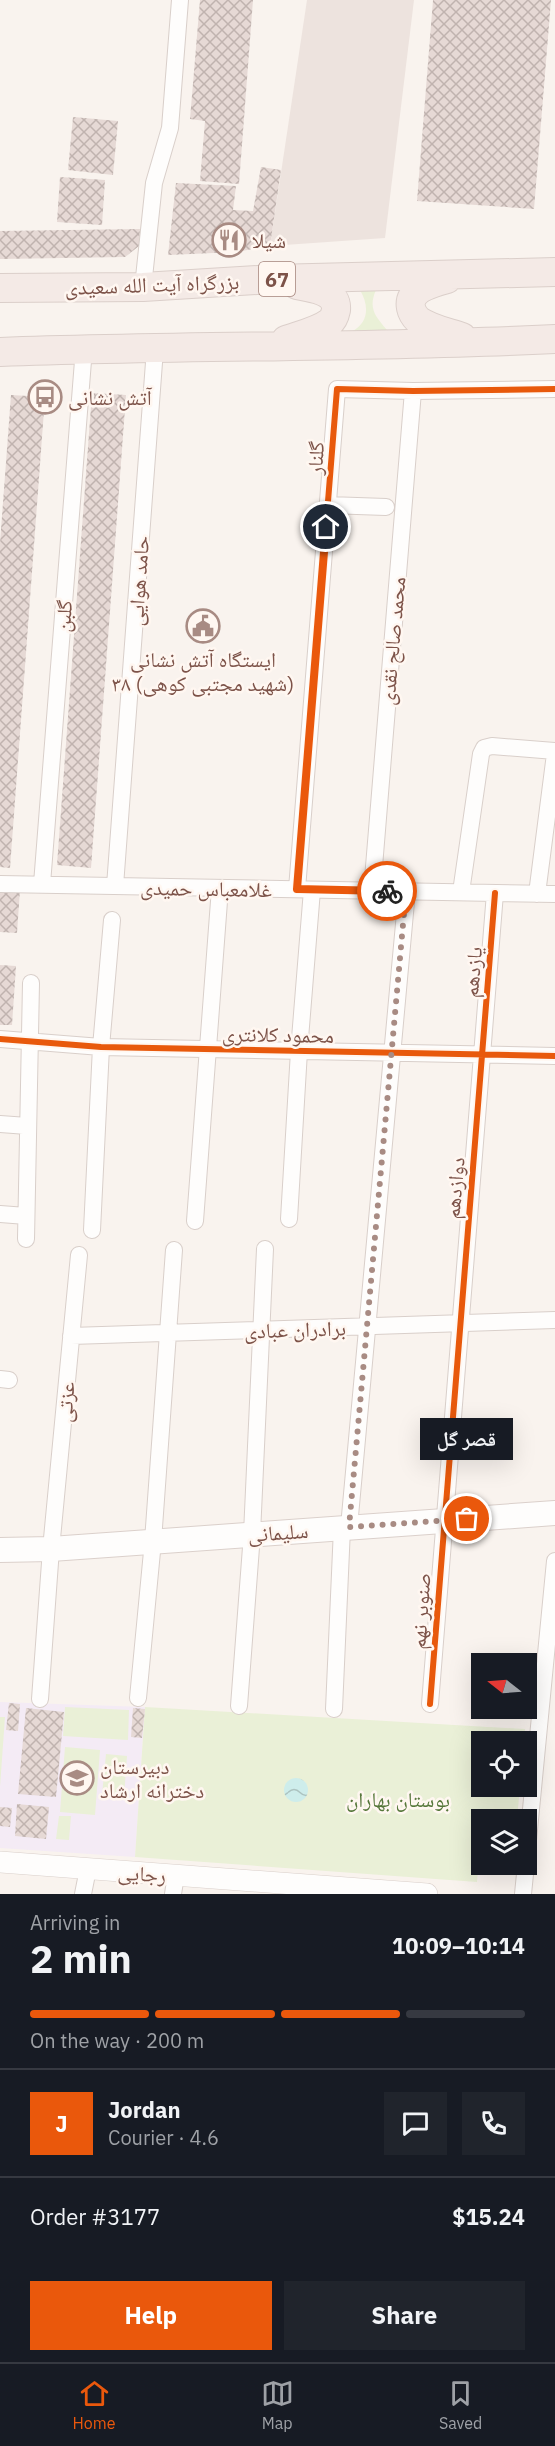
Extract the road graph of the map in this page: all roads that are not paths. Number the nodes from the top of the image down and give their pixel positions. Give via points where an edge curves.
1 (180, 0) edge
2 (555, 272) edge
3 (466, 273) junction
4 (273, 279) junction
5 (143, 287) junction
6 (0, 288) edge
7 (555, 339) edge
8 (477, 343) junction
9 (84, 348) junction
10 (264, 348) junction
11 (155, 349) junction
12 (0, 358) edge
13 (555, 389) edge
14 (413, 392) junction
15 (328, 505) junction
16 (386, 507) dead end
17 (555, 753) edge
18 (0, 884) edge
19 (42, 885) junction
20 (115, 886) junction
21 (220, 888) junction
22 (305, 889) junction
23 (372, 891) junction
24 (406, 891) junction
25 (461, 892) junction
26 (495, 893) junction
27 (537, 894) junction
28 (555, 894) edge
29 (112, 920) dead end
30 (31, 983) dead end
31 (0, 1038) edge
32 (31, 1042) junction
33 (101, 1047) junction
34 (209, 1049) junction
35 (299, 1051) junction
36 (392, 1053) junction
37 (482, 1055) junction
38 (555, 1056) edge
39 (0, 1124) edge
40 (27, 1126) junction
41 (0, 1214) edge
42 (26, 1216) junction
43 (289, 1220) dead end
44 (195, 1221) dead end
45 (92, 1230) dead end
46 (26, 1239) dead end
47 (265, 1249) dead end
48 (174, 1250) dead end
49 (79, 1255) dead end
50 (555, 1320) edge
51 (459, 1323) junction
52 (367, 1326) junction
53 (261, 1330) junction
54 (168, 1334) junction
55 (71, 1336) junction
56 (555, 1513) edge
57 (443, 1521) junction
58 (346, 1528) junction
59 (252, 1534) junction
60 (153, 1541) junction
61 (51, 1549) junction
62 (0, 1551) edge
63 (555, 1561) edge
64 (138, 1698) dead end
65 (40, 1699) dead end
66 (430, 1704) dead end
67 (239, 1706) dead end
68 (334, 1709) dead end
69 (531, 1809) edge
70 (0, 1862) edge
71 (88, 1869) junction
72 (525, 1875) edge
73 (175, 1885) edge
74 (264, 1888) edge
75 (360, 1892) edge
76 (84, 1894) edge
77 (427, 1894) edge
78 (523, 1894) edge

1 - 5 street via 170,128 154,183
2 - 3 highway, بزرگراه آیت الله سعیدی / 67
3 - 4 highway, بزرگراه آیت الله سعیدی / 67
3 - 8 highway via 414,293 411,309 416,318 429,326
4 - 5 highway, بزرگراه آیت الله سعیدی / 67
4 - 10 highway via 323,290 332,297 336,313 318,328
5 - 6 highway, بزرگراه آیت الله سعیدی / 67
7 - 8 highway
8 - 10 highway
9 - 11 highway
9 - 12 highway
9 - 19 street, گلبن
10 - 11 highway
11 - 20 street, حامد هوایی
13 - 14 street
14 - 15 street, گلنار via 337,388
14 - 23 street, محمد صالح نقدی
15 - 16 street
15 - 22 street, گلنار
17 - 25 street via 484,748
17 - 27 street
18 - 19 street, غلامعباس حمیدی
19 - 20 street, غلامعباس حمیدی
20 - 21 street, غلامعباس حمیدی
21 - 22 street, غلامعباس حمیدی
21 - 34 street
22 - 23 street, غلامعباس حمیدی
22 - 35 street, گلنار
23 - 24 street, غلامعباس حمیدی
24 - 25 street, غلامعباس حمیدی
24 - 36 street
25 - 26 street, غلامعباس حمیدی
26 - 27 street, غلامعباس حمیدی
26 - 37 street, یازدهم
27 - 28 street, غلامعباس حمیدی
29 - 33 street
30 - 32 street
31 - 32 street, محمود کلانتری
32 - 33 street, محمود کلانتری
32 - 40 street
33 - 34 street, محمود کلانتری
33 - 45 street
34 - 35 street, محمود کلانتری
34 - 44 street
35 - 36 street, محمود کلانتری
35 - 43 street, گلنار
36 - 37 street, محمود کلانتری
36 - 52 street
37 - 38 street, محمود کلانتری
37 - 51 street, دوازدهم
39 - 40 street
40 - 42 street
41 - 42 street
42 - 46 street
47 - 53 street
48 - 54 street
49 - 55 street, عزتی
50 - 51 street, برادران عبادی
51 - 52 street, برادران عبادی
51 - 57 street, دوازدهم
52 - 53 street, برادران عبادی
52 - 58 street
53 - 54 street, برادران عبادی
53 - 59 street
54 - 55 street, برادران عبادی
54 - 60 street
55 - 61 street, عزتی
56 - 57 main road, سلیمانی
57 - 58 main road, سلیمانی
57 - 66 street, صنوبر نهم
58 - 59 main road, سلیمانی
58 - 68 street
59 - 60 main road, سلیمانی
59 - 67 street
60 - 61 main road, سلیمانی
60 - 64 street
61 - 62 main road, سلیمانی
61 - 65 street, عزتی
63 - 69 street
70 - 71 street, رجایی
71 - 73 street, رجایی
71 - 76 street
72 - 78 street
73 - 74 street, رجایی
74 - 75 street, رجایی
75 - 77 street, رجایی

